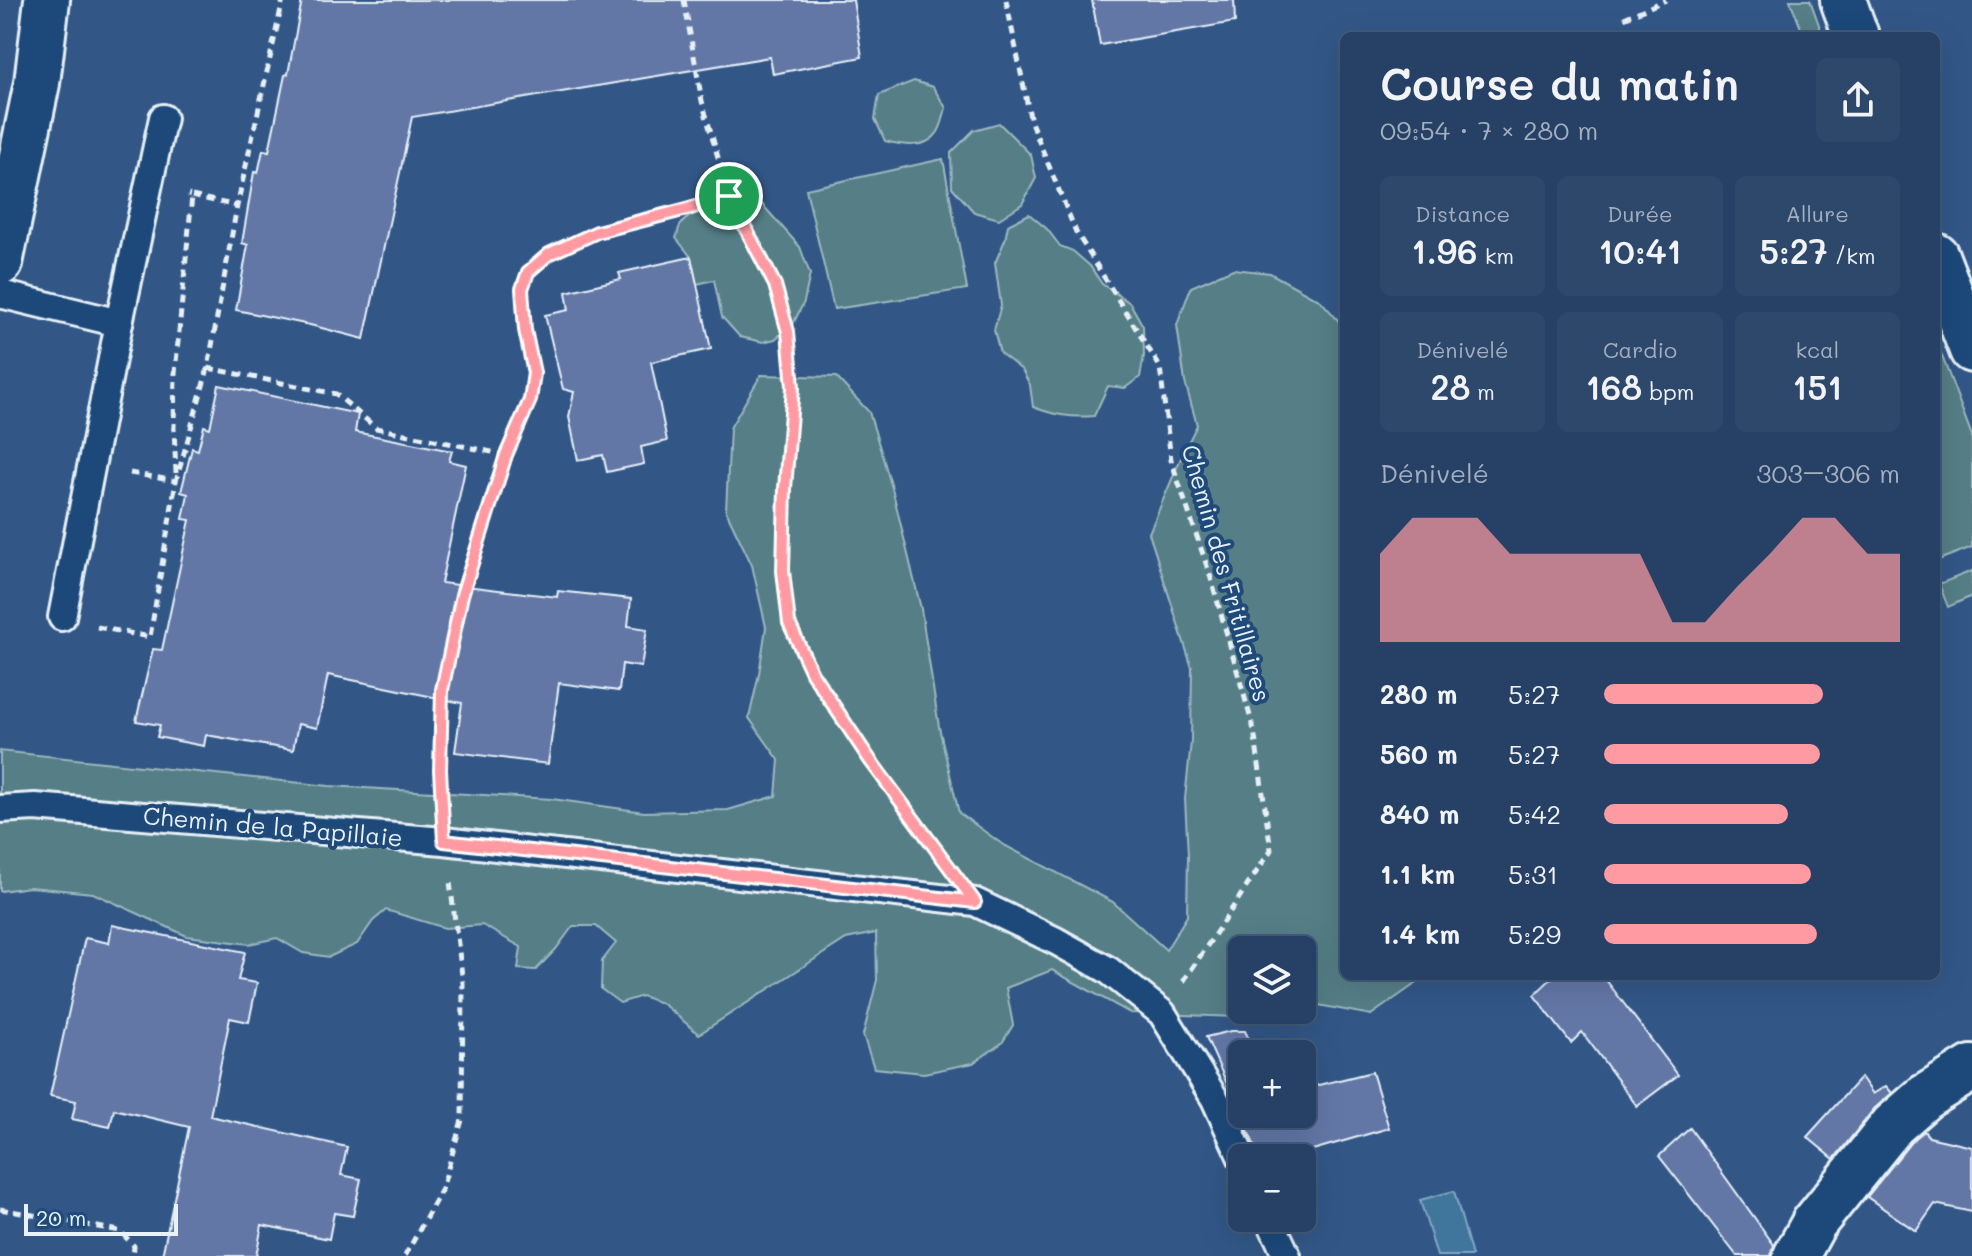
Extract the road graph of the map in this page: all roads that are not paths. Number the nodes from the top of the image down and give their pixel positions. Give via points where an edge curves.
1 (47, 0) edge
2 (1843, 0) edge
3 (1855, 32) edge
4 (163, 118) dead end
5 (0, 263) edge
6 (1940, 266) edge
7 (0, 294) edge
8 (119, 323) junction
9 (1972, 350) edge
10 (62, 617) dead end
11 (0, 809) edge
12 (1972, 1068) edge
13 (1236, 1144) edge
14 (1276, 1232) edge
15 (1287, 1256) edge
16 (1796, 1256) edge

1 - 5 street via 37,83
2 - 3 street
4 - 8 lane
6 - 9 street
7 - 8 lane
8 - 10 lane
11 - 13 lane, Chemin de la Papillaie via 35,807 444,841 975,902 1108,970 1162,1013 1215,1099
12 - 16 street via 1893,1125 1814,1223
14 - 15 lane

